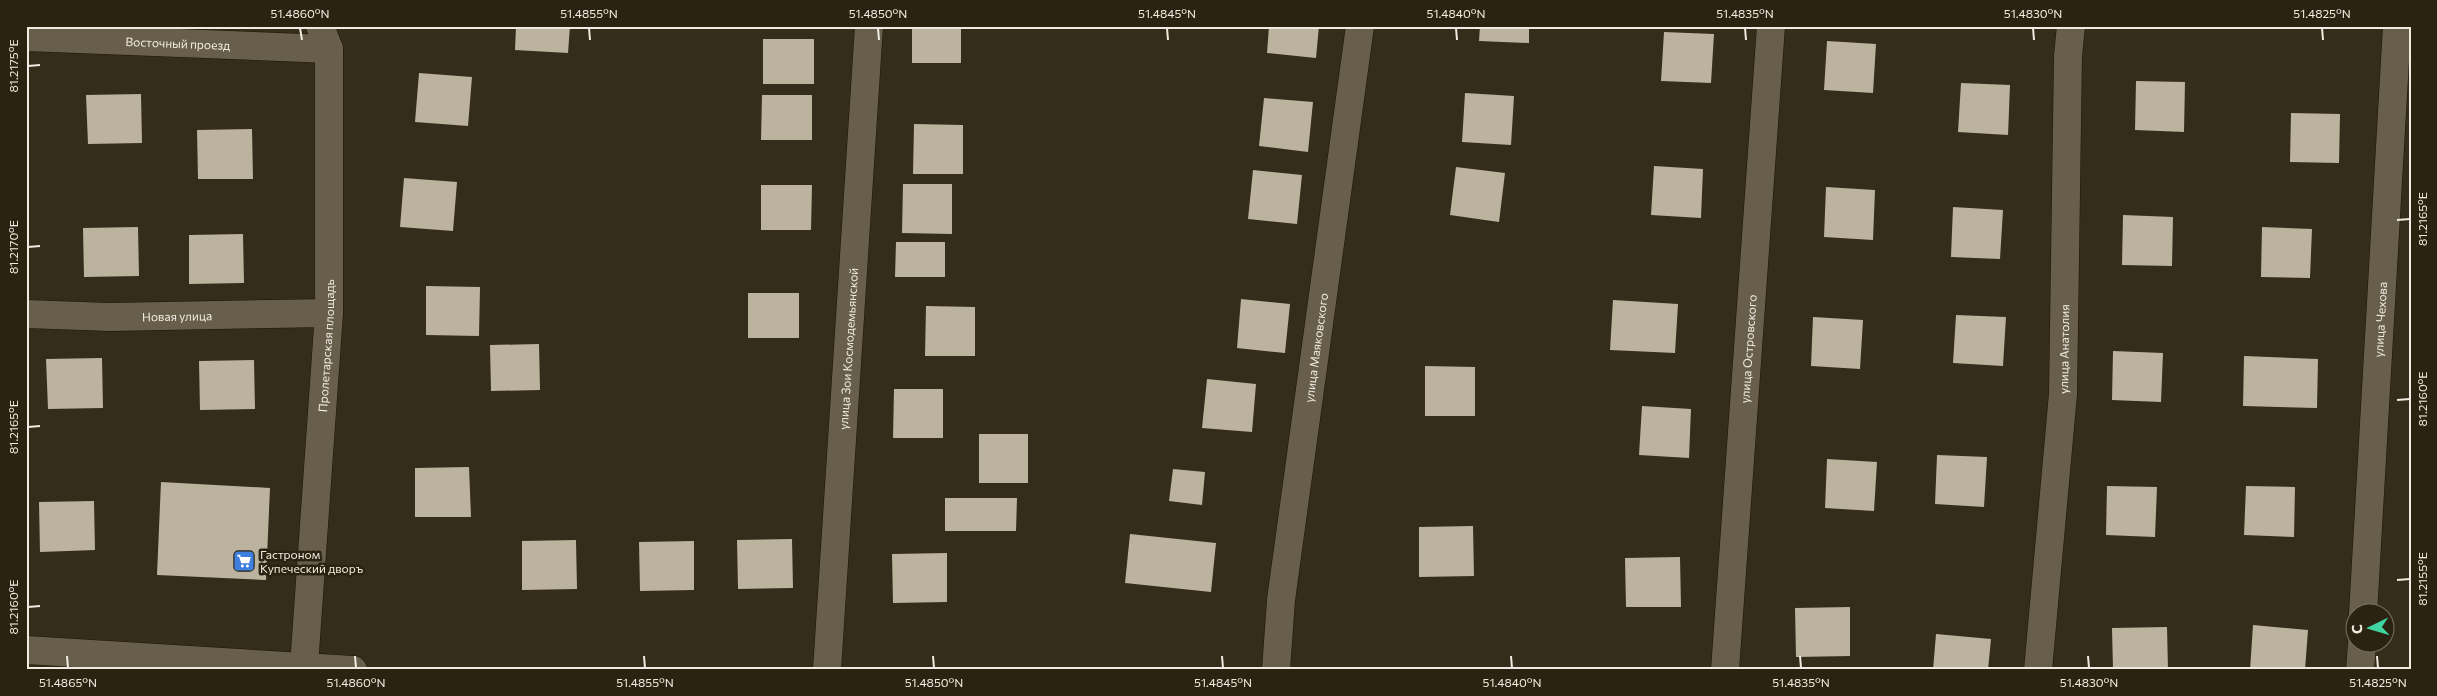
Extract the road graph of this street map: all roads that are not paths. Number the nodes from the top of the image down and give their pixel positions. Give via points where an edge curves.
1 (869, 26) edge
2 (1360, 26) edge
3 (1771, 26) edge
4 (2071, 26) edge
5 (2397, 26) edge
6 (26, 37) edge
7 (325, 38) edge
8 (329, 313) junction
9 (26, 314) edge
10 (2364, 604) edge
11 (26, 650) edge
12 (2361, 654) edge
13 (90, 662) edge
14 (304, 666) junction
15 (353, 670) edge
16 (827, 670) edge
17 (1276, 670) edge
18 (1724, 670) edge
19 (2038, 670) edge
20 (2360, 670) edge

1 - 16 street, улица Зои Космодемьянской
2 - 17 street, улица Маяковского via 1282,590
3 - 18 street, улица Островского
4 - 19 street, улица Анатолия via 2063,394
5 - 10 street, улица Чехова
6 - 7 street, Восточный проезд
7 - 8 street, Пролетарская площадь
8 - 9 street, Новая улица via 110,317
8 - 14 street, Пролетарская площадь
11 - 13 street
12 - 20 street
13 - 14 street
14 - 15 street

